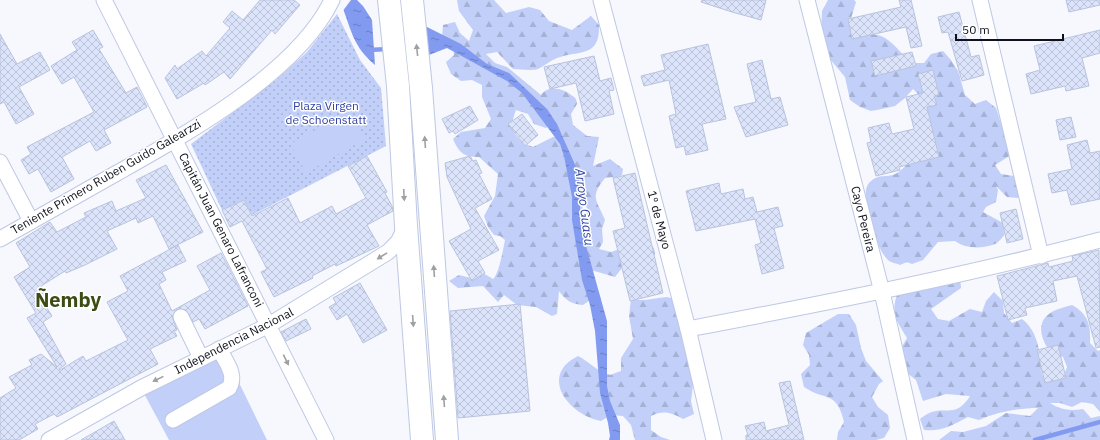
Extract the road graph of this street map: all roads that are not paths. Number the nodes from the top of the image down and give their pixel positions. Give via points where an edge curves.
1 (104, 0) edge
2 (601, 0) edge
3 (807, 0) edge
4 (980, 0) edge
5 (389, 1) edge
6 (412, 1) edge
7 (330, 4) edge
8 (175, 140) junction
9 (0, 162) edge
10 (31, 221) junction
11 (406, 226) junction
12 (0, 239) edge
13 (1100, 240) edge
14 (1041, 256) junction
15 (882, 292) junction
16 (181, 317) dead end
17 (269, 325) junction
18 (688, 329) junction
19 (219, 349) junction
20 (201, 358) junction
21 (173, 420) dead end
22 (49, 440) edge
23 (326, 440) edge
24 (422, 440) edge
25 (447, 440) edge
26 (714, 440) edge
27 (915, 440) edge

1 - 8 street, Capitán Juan Genaro Lafranconi
2 - 18 street, 1º de Mayo
3 - 15 street, Cayo Pereira
4 - 14 street
5 -> 11 highway via 398,86
25 -> 6 highway via 421,88
7 - 8 street, Teniente Primero Ruben Guido Galearzzi via 294,52 241,96
8 - 10 street, Teniente Primero Ruben Guido Galearzzi
8 - 17 street, Capitán Juan Genaro Lafranconi
9 - 10 street
10 - 12 street, Teniente Primero Ruben Guido Galearzzi
11 -> 17 street, Independencia Nacional via 398,242 388,252
11 -> 24 highway
13 - 14 street
14 - 15 street
15 - 18 street
15 - 27 street, Cayo Pereira
16 - 20 street
17 - 19 street, Independencia Nacional
17 -> 23 street, Capitán Juan Genaro Lafranconi
18 - 26 street, 1º de Mayo
19 - 20 street, Independencia Nacional
19 - 21 street via 232,374 233,381 229,388
20 -> 22 street, Independencia Nacional via 141,388

